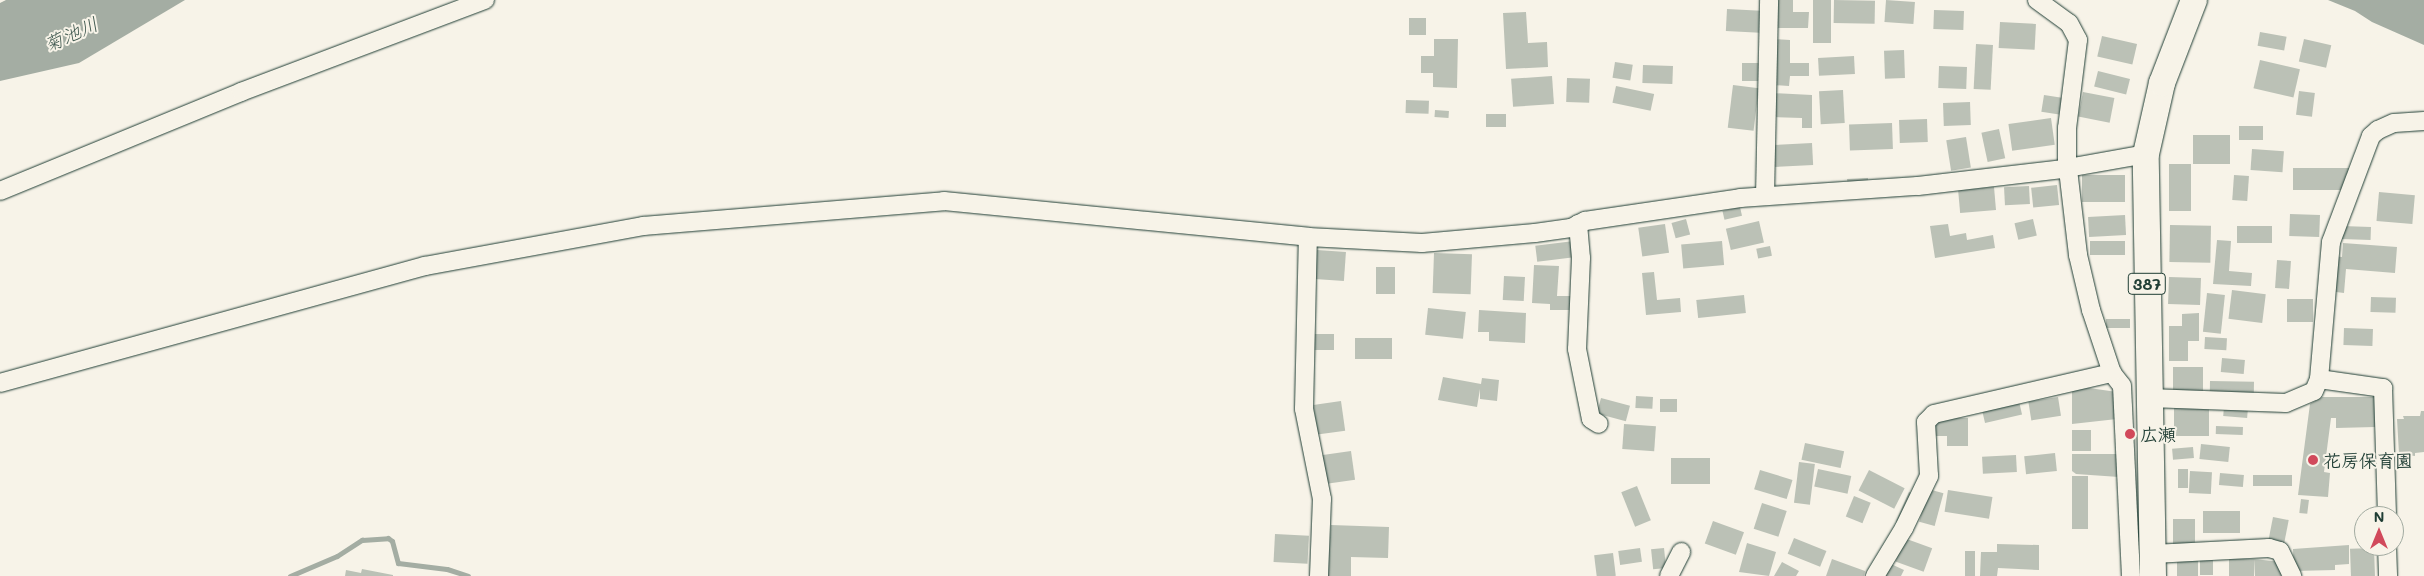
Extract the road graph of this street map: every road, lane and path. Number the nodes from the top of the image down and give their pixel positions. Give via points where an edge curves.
1 (484, 0) edge
2 (1770, 0) edge
3 (2037, 0) edge
4 (2194, 0) edge
5 (2424, 121) edge
6 (2146, 154) junction
7 (2068, 167) junction
8 (0, 191) edge
9 (1765, 196) junction
10 (1578, 224) junction
11 (1308, 236) junction
12 (2112, 373) junction
13 (2319, 379) junction
14 (0, 383) edge
15 (2149, 398) junction
16 (1599, 424) dead end
17 (2387, 506) edge
18 (1681, 552) dead end
19 (2387, 556) edge
20 (2153, 565) edge
21 (1318, 576) edge
22 (1668, 576) edge
23 (1875, 576) edge
24 (2131, 576) edge
25 (2292, 576) edge
26 (2388, 576) edge

1 - 8 street via 241,92
2 - 9 street
3 - 7 street via 2069,23 2078,40 2068,128
4 - 6 highway, 387 via 2162,83
5 - 13 street via 2394,124 2371,136 2330,248
6 - 7 street
6 - 15 highway, 387
7 - 9 street via 1918,186
7 - 12 street via 2078,255 2091,310
9 - 10 street
10 - 11 street via 1535,233 1422,243
10 - 16 street via 1581,258 1577,349 1591,419
11 - 14 street via 944,201 643,226 425,266
11 - 21 street via 1304,409 1322,499
12 - 23 street via 1934,414 1926,422 1929,476 1904,528
12 - 24 street via 2122,386
13 - 15 street via 2314,391 2286,403
13 - 17 street via 2383,388
15 - 20 highway, 387
18 - 22 street
19 - 26 street
20 - 25 street via 2269,548 2280,552

